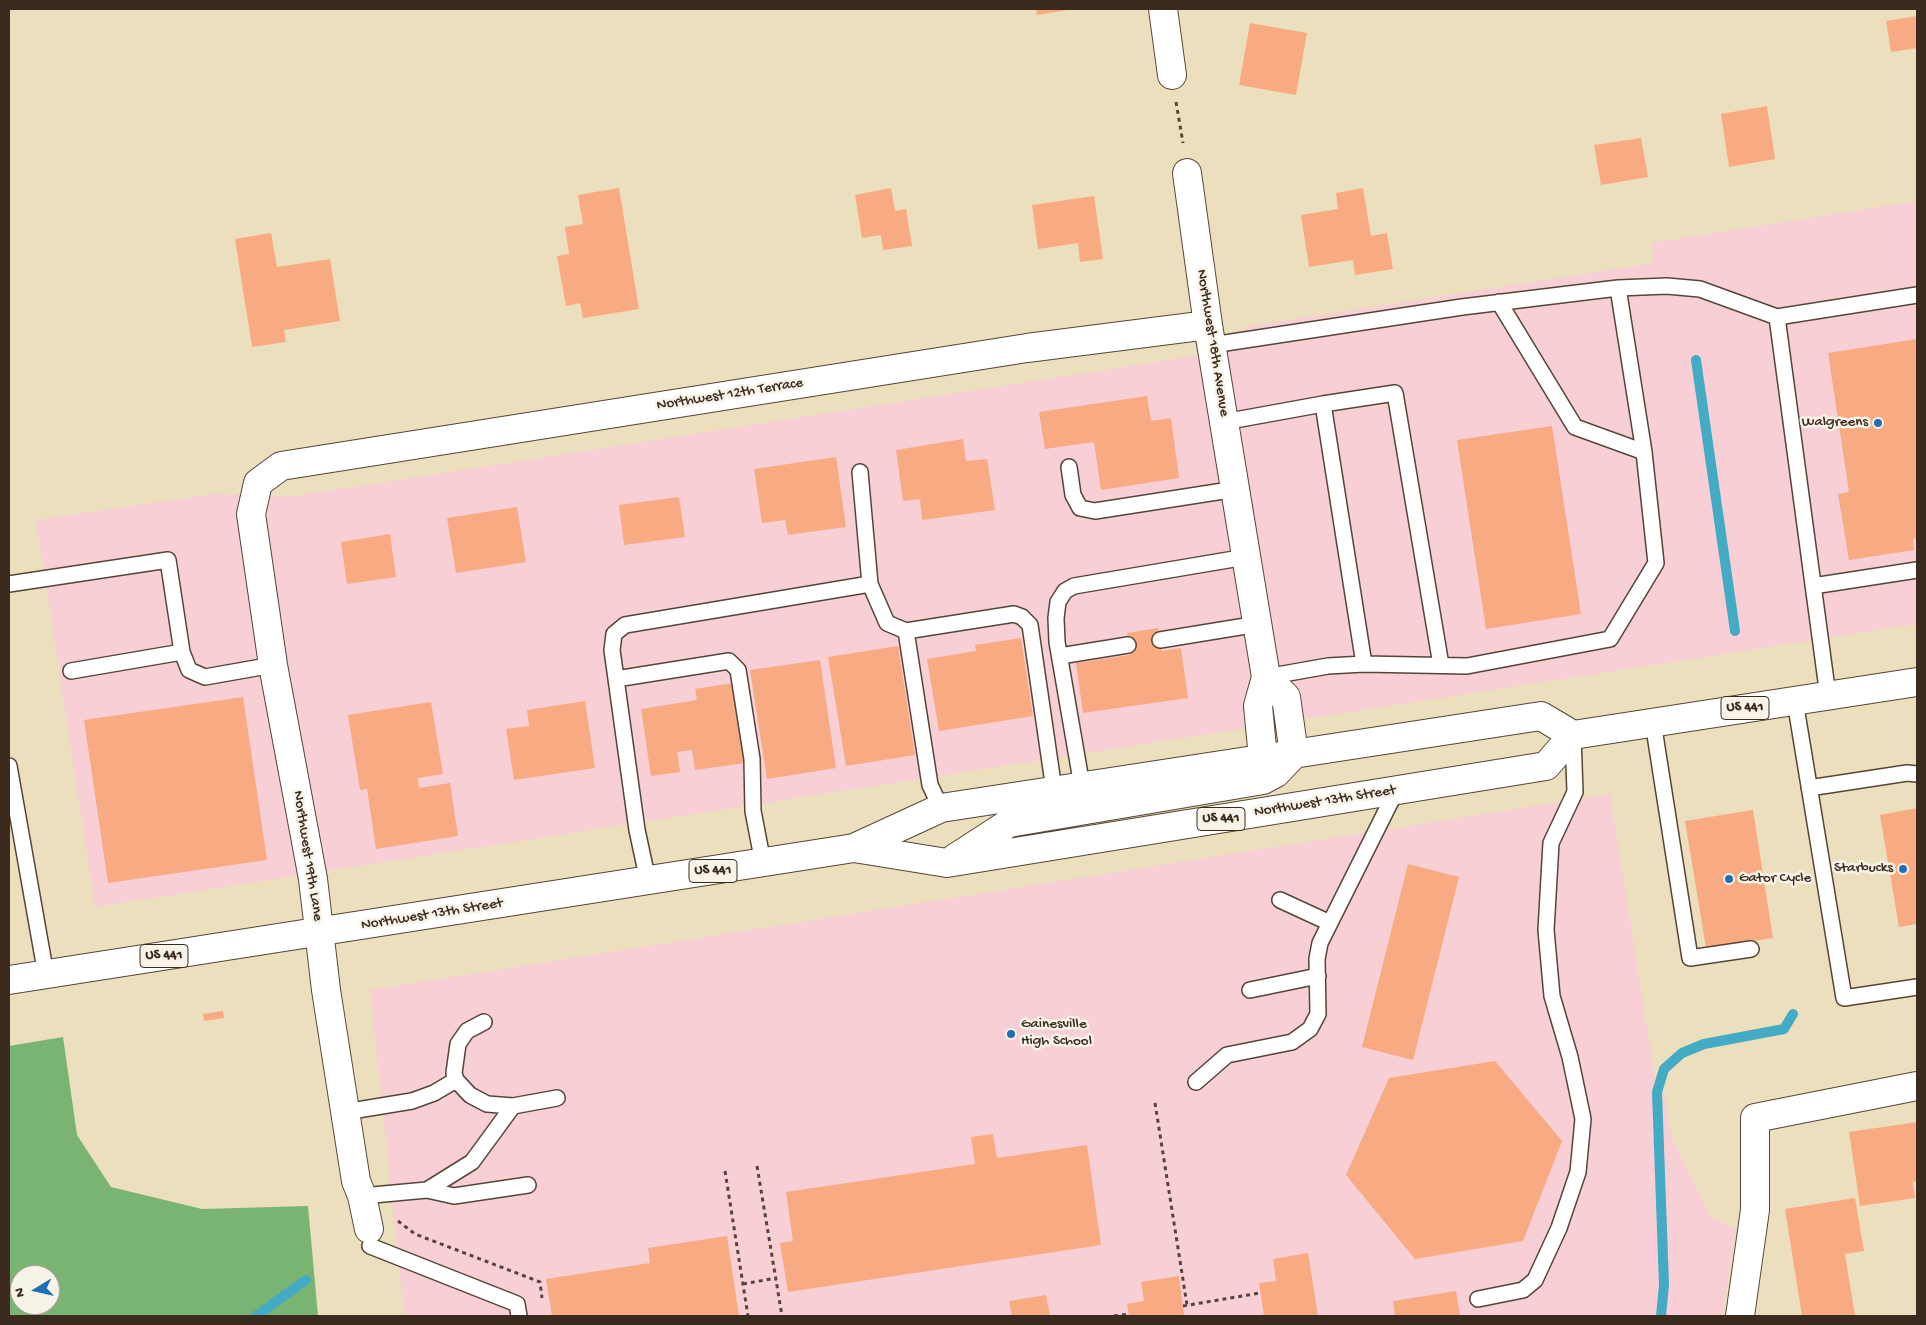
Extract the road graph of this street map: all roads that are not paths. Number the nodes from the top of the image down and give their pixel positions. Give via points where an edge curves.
1 (1163, 9) edge
2 (1172, 75) road end
3 (1187, 173) road end
4 (1618, 288) junction
5 (1917, 295) edge
6 (1499, 302) junction
7 (1777, 317) junction
8 (1210, 335) junction
9 (1323, 404) junction
10 (1224, 422) junction
11 (1644, 452) junction
12 (1069, 467) dead end
13 (860, 472) dead end
14 (258, 483) joint
15 (1236, 489) junction
16 (1246, 557) junction
17 (1917, 570) edge
18 (9, 584) edge
19 (870, 584) junction
20 (1813, 586) junction
21 (1258, 624) junction
22 (906, 631) junction
23 (1160, 640) dead end
24 (1128, 645) dead end
25 (182, 652) junction
26 (1060, 656) junction
27 (273, 664) junction
28 (1364, 664) junction
29 (1441, 665) junction
30 (71, 671) dead end
31 (1266, 676) junction
32 (616, 679) junction
33 (1917, 682) edge
34 (1828, 696) junction
35 (1795, 701) junction
36 (1653, 722) junction
37 (1573, 735) junction
38 (1294, 754) junction
39 (1263, 758) junction
40 (9, 766) edge
41 (1917, 774) edge
42 (1082, 786) junction
43 (1809, 788) junction
44 (1054, 790) junction
45 (1396, 791) junction
46 (941, 808) junction
47 (854, 848) junction
48 (762, 863) junction
49 (947, 863) junction
50 (648, 881) junction
51 (1280, 900) dead end
52 (1330, 923) junction
53 (319, 932) junction
54 (1751, 949) dead end
55 (46, 975) junction
56 (1318, 976) junction
57 (9, 980) edge
58 (1917, 987) edge
59 (1250, 990) dead end
60 (484, 1022) dead end
61 (456, 1080) junction
62 (1196, 1082) dead end
63 (1917, 1086) edge
64 (557, 1098) dead end
65 (514, 1106) junction
66 (345, 1112) junction
67 (528, 1185) dead end
68 (427, 1190) junction
69 (362, 1196) junction
70 (369, 1238) joint
71 (1478, 1299) dead end
72 (519, 1316) edge
73 (1740, 1316) edge

1 - 2 main road
3 - 8 main road, Northwest 18th Avenue
4 - 6 lane
4 - 7 lane via 1667,286 1700,290
4 - 11 lane
5 - 7 lane
6 - 8 lane
6 - 11 lane via 1575,427
7 - 20 lane
8 - 10 main road, Northwest 18th Avenue
8 - 14 main road, Northwest 12th Terrace via 1018,350 281,466
9 - 10 lane
9 - 28 lane
9 - 29 lane via 1395,393
10 - 15 main road, Northwest 18th Avenue
11 - 29 lane via 1656,563 1610,639 1467,666
12 - 15 lane via 1073,495 1080,508 1095,512
13 - 19 lane
14 - 27 main road, Northwest 19th Lane via 251,514
15 - 16 main road, Northwest 18th Avenue
16 - 21 main road, Northwest 18th Avenue
16 - 26 lane via 1074,586 1065,591 1058,602 1056,618
17 - 20 lane
18 - 25 lane via 168,560
19 - 22 lane via 887,623
19 - 32 lane via 625,625 614,634 612,650
20 - 34 lane
21 - 23 lane
21 - 31 main road, Northwest 18th Avenue
22 - 44 lane via 1014,614 1022,616 1030,625
22 - 46 lane via 930,784
24 - 26 lane
25 - 27 lane via 189,670 205,677
25 - 30 lane
26 - 42 lane
27 - 53 main road, Northwest 19th Lane via 313,880
28 - 29 lane
28 - 31 lane
31 - 38 main road via 1286,697
31 - 39 main road, Northwest 18th Avenue via 1258,706
32 - 48 lane via 729,661 738,670 752,760 753,811
32 - 50 lane via 637,830
33 - 34 main road, US 441
34 - 35 main road, US 441
35 - 36 main road, US 441
35 - 43 lane
36 - 37 main road, US 441
36 - 54 lane via 1690,958
37 - 38 main road, Northwest 13th Street / US 441 via 1541,716
37 - 45 main road, Northwest 13th Street / US 441 via 1546,766
37 - 71 lane via 1575,792 1551,843 1546,930 1552,996 1570,1057 1583,1119 1578,1172 1559,1228 1535,1280 1522,1290
38 - 39 main road, Northwest 13th Street / US 441
38 - 49 main road via 1276,773 1263,780 1009,822
39 - 42 main road, Northwest 13th Street / US 441
40 - 55 lane
41 - 43 lane
42 - 44 main road, Northwest 13th Street / US 441
43 - 58 lane via 1844,998
44 - 46 main road, Northwest 13th Street / US 441
45 - 49 main road, Northwest 13th Street / US 441
45 - 52 lane
46 - 47 main road, Northwest 13th Street / US 441
47 - 48 main road, Northwest 13th Street / US 441
47 - 49 main road, Northwest 13th Street / US 441
48 - 50 main road, Northwest 13th Street / US 441
50 - 53 main road, Northwest 13th Street / US 441
51 - 52 lane
52 - 56 lane via 1320,944
53 - 55 main road, Northwest 13th Street / US 441
53 - 66 main road, Northwest 19th Lane
55 - 57 main road, Northwest 13th Street / US 441
56 - 59 lane
56 - 62 lane via 1318,1014 1310,1029 1292,1042 1227,1055
60 - 61 lane via 467,1031 458,1044
61 - 65 lane via 470,1096 487,1104
61 - 66 lane via 412,1101
63 - 73 main road via 1755,1118 1755,1210
64 - 65 lane
65 - 68 lane via 472,1162
66 - 69 main road, Northwest 19th Lane via 356,1181
67 - 68 lane via 454,1196
68 - 69 lane
69 - 70 main road, Northwest 19th Lane
70 - 72 lane via 517,1304

